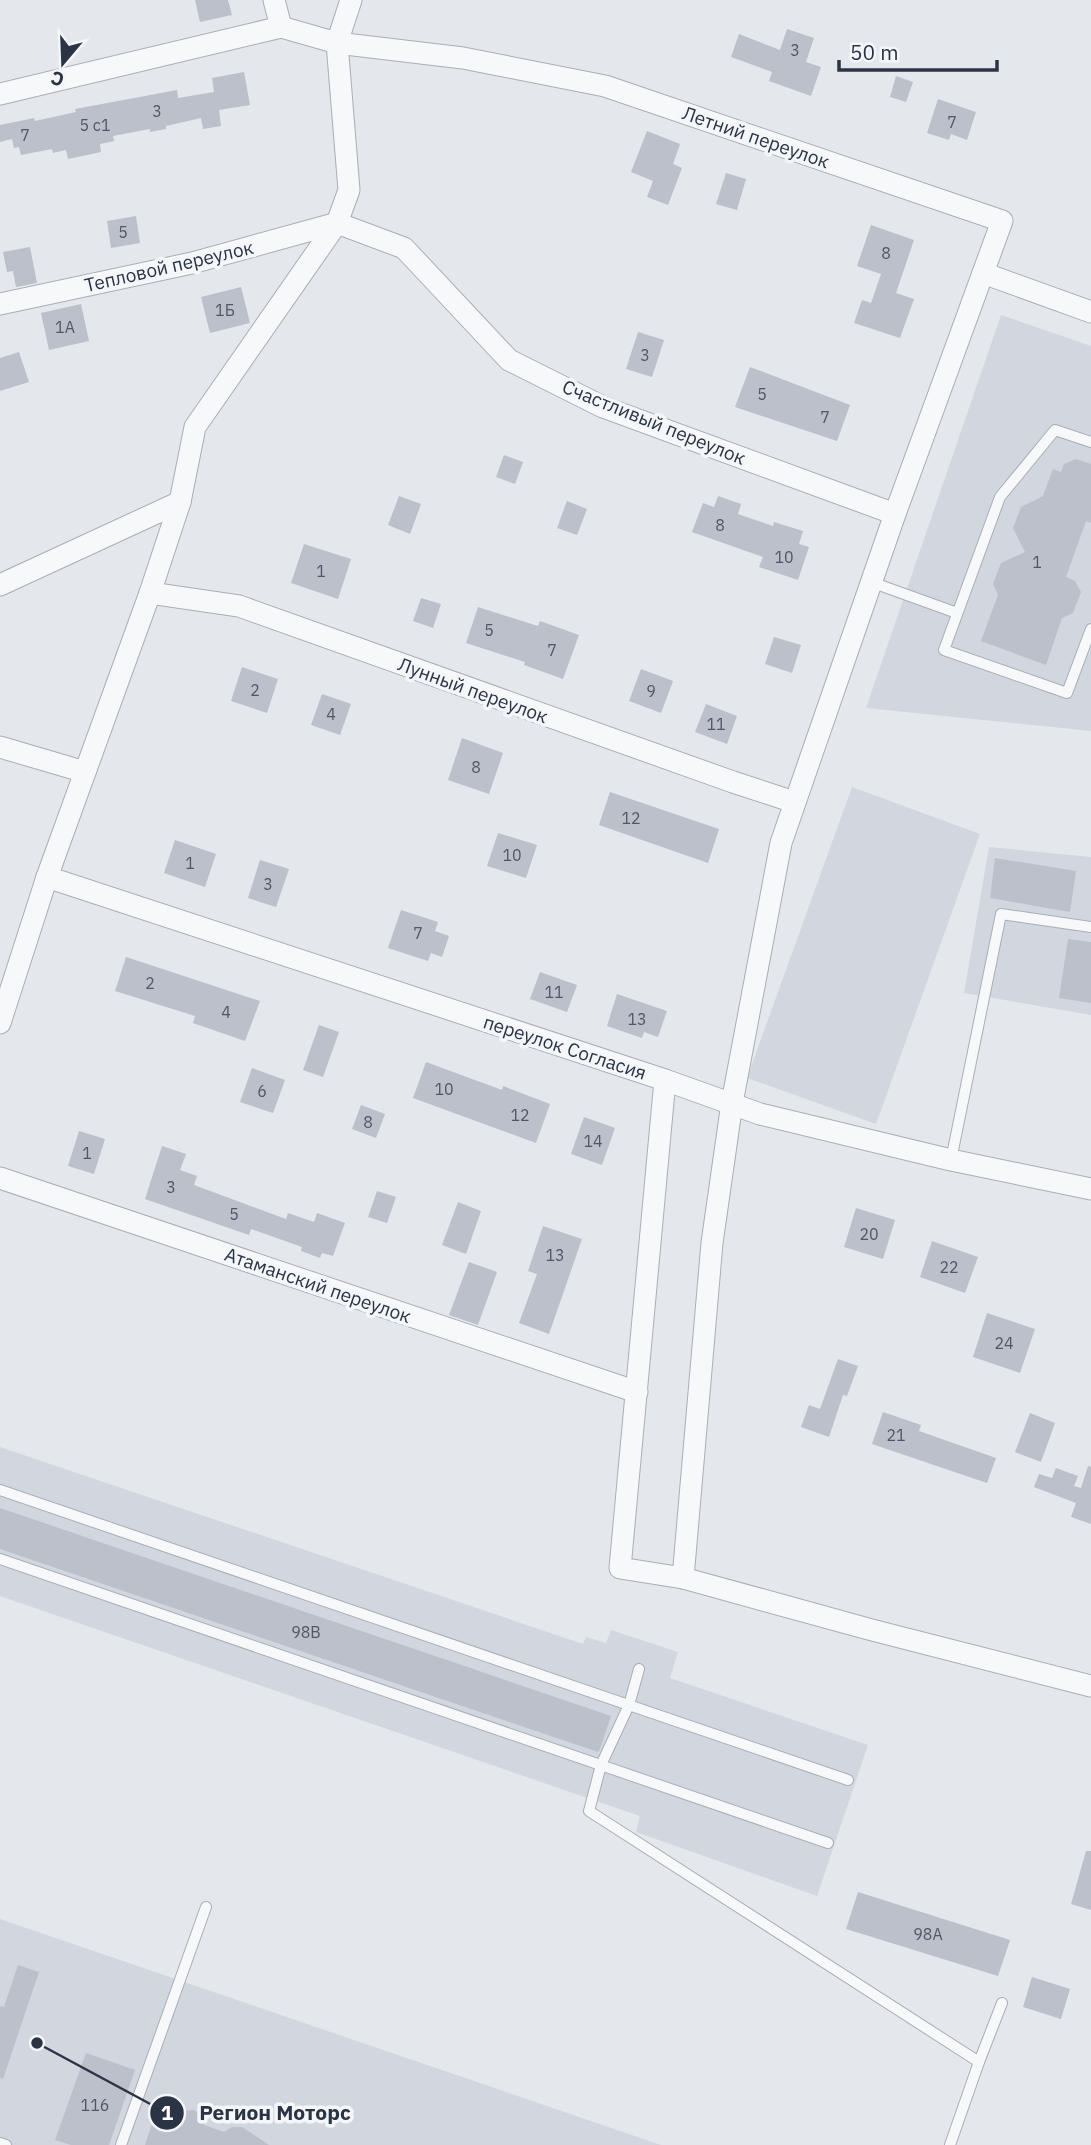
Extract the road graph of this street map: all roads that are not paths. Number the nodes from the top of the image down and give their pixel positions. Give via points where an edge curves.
1 (274, 0) edge
2 (351, 0) edge
3 (281, 27) junction
4 (337, 43) junction
5 (0, 94) edge
6 (337, 223) junction
7 (983, 273) junction
8 (0, 304) edge
9 (1091, 312) edge
10 (1091, 442) edge
11 (180, 502) junction
12 (895, 513) junction
13 (871, 582) junction
14 (0, 585) edge
15 (150, 593) junction
16 (957, 613) junction
17 (1091, 629) edge
18 (0, 747) edge
19 (85, 772) junction
20 (794, 802) junction
21 (47, 877) junction
22 (1091, 927) edge
23 (0, 1023) edge
24 (666, 1080) junction
25 (732, 1104) junction
26 (951, 1160) junction
27 (0, 1178) edge
28 (1091, 1189) edge
29 (636, 1392) junction
30 (0, 1490) edge
31 (0, 1559) edge
32 (683, 1578) junction
33 (639, 1669) dead end
34 (1091, 1686) edge
35 (629, 1705) junction
36 (601, 1765) junction
37 (848, 1780) dead end
38 (828, 1843) dead end
39 (206, 1908) dead end
40 (1002, 2003) dead end
41 (979, 2062) junction
42 (0, 2143) edge
43 (6, 2145) edge
44 (121, 2145) edge
45 (950, 2145) edge

1 - 3 street
2 - 4 street
3 - 4 street
3 - 5 street
4 - 6 street via 349,190
4 - 7 street, Летний переулок via 463,58 605,86 1002,220
6 - 8 street, Тепловой переулок via 192,263
6 - 11 street via 195,427
6 - 12 street, Счастливый переулок via 404,248 509,360 604,407
7 - 9 street
7 - 12 street
10 - 16 lane via 1055,430 1000,497
11 - 14 street
11 - 15 street
12 - 13 street
13 - 16 lane
13 - 20 street
15 - 19 street
15 - 20 street, Лунный переулок via 239,606
16 - 17 lane via 944,650 1068,693
18 - 19 street
19 - 21 street
20 - 25 street via 781,844
21 - 23 street
21 - 24 street, переулок Согласия
22 - 26 lane via 1001,914
24 - 25 street, переулок Согласия
24 - 29 street
25 - 26 street, переулок Согласия
25 - 32 street via 712,1243
26 - 28 street, переулок Согласия
27 - 29 street, Атаманский переулок
29 - 32 street via 621,1568
30 - 35 lane
31 - 36 lane
32 - 34 street
33 - 35 lane
35 - 36 lane
35 - 37 lane
36 - 38 lane
36 - 41 lane via 589,1811
39 - 44 lane
40 - 41 lane
41 - 45 lane
42 - 43 lane

